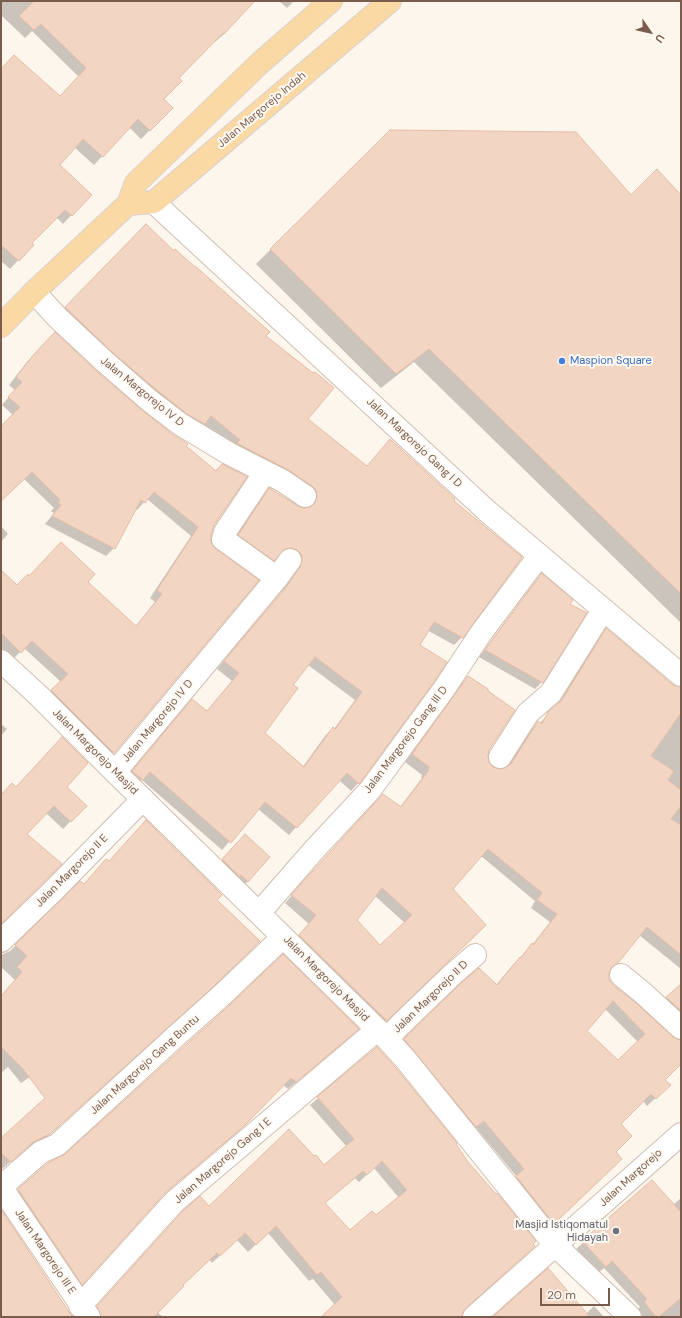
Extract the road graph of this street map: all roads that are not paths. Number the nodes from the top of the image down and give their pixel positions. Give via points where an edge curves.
1 (331, 1) edge
2 (390, 1) edge
3 (154, 202) junction
4 (128, 204) junction
5 (34, 292) junction
6 (1, 326) edge
7 (265, 472) junction
8 (305, 496) dead end
9 (539, 556) junction
10 (603, 610) junction
11 (1, 661) edge
12 (681, 675) edge
13 (500, 757) dead end
14 (115, 772) junction
15 (142, 799) junction
16 (259, 913) junction
17 (283, 937) junction
18 (1, 941) edge
19 (475, 955) dead end
20 (621, 975) dead end
21 (681, 1028) edge
22 (382, 1035) junction
23 (681, 1134) edge
24 (1, 1187) edge
25 (555, 1246) junction
26 (85, 1312) edge
27 (474, 1317) edge
28 (630, 1317) edge

1 - 4 main road via 260,63 136,183
2 - 3 main road, Jalan Margorejo Indah
3 - 4 main road
3 - 9 street, Jalan Margorejo Gang I D via 487,511
4 - 5 main road
5 - 6 main road
5 - 7 street, Jalan Margorejo IV D via 104,361 156,406 204,439
7 - 8 street, Jalan Margorejo IV D
7 - 14 street, Jalan Margorejo IV D via 225,532 223,539 283,569
9 - 10 street, Jalan Margorejo Gang I D
9 - 16 street, Jalan Margorejo Gang III D via 370,790
10 - 12 street, Jalan Margorejo Gang I D
10 - 13 street via 551,693 528,713
11 - 14 street, Jalan Margorejo Masjid
14 - 15 street, Jalan Margorejo Masjid
15 - 16 street, Jalan Margorejo Masjid
15 - 18 street, Jalan Margorejo II E
16 - 17 street, Jalan Margorejo Masjid
17 - 22 street, Jalan Margorejo Masjid
17 - 24 street, Jalan Margorejo Gang Buntu via 57,1145 41,1152
19 - 22 street, Jalan Margorejo II D via 401,1024
20 - 21 street
22 - 25 street, Jalan Margorejo Masjid via 406,1060
22 - 26 street, Jalan Margorejo Gang I E via 174,1202
23 - 25 street, Jalan Margorejo
24 - 26 street, Jalan Margorejo III E
25 - 27 street, Jalan Margorejo
25 - 28 street, Jalan Margorejo Masjid

